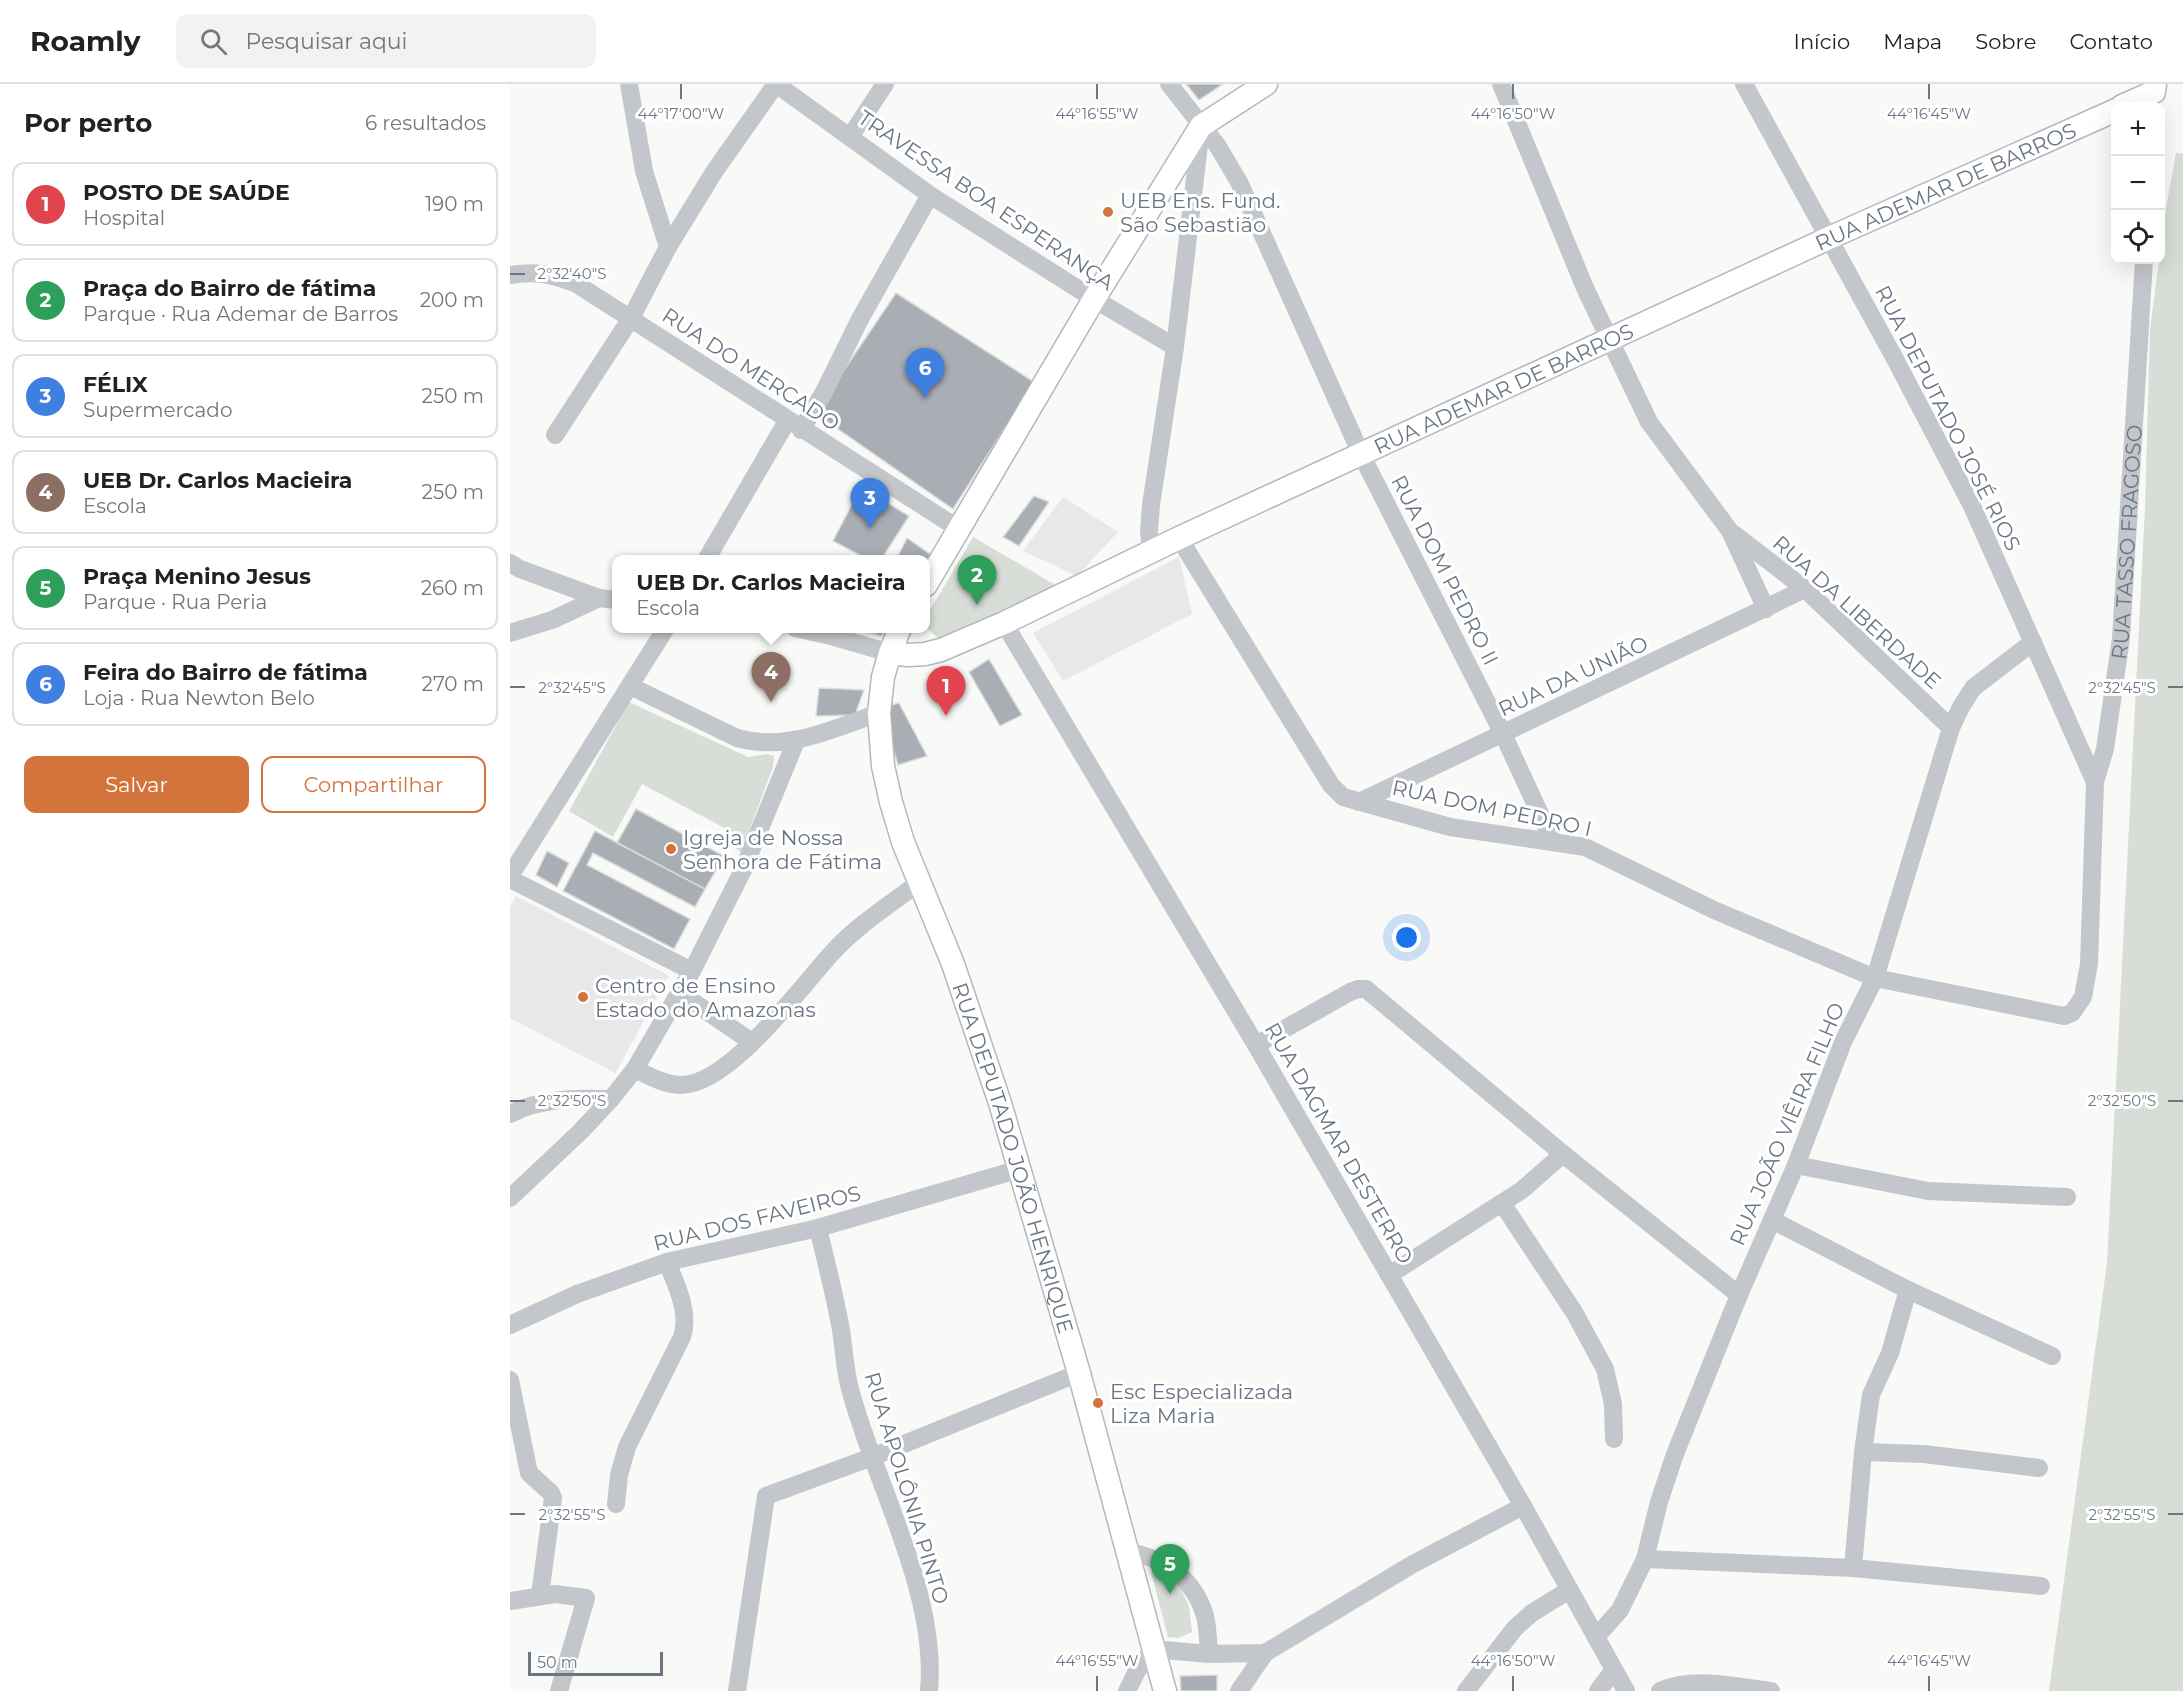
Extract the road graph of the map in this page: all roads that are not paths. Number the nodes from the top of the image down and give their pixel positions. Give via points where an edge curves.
1 (629, 84) edge
2 (776, 84) edge
3 (885, 84) edge
4 (1169, 84) edge
5 (1266, 84) edge
6 (1501, 84) edge
7 (1744, 84) edge
8 (2154, 94) edge
9 (2133, 102) edge
10 (2111, 112) edge
11 (1201, 126) junction
12 (850, 137) junction
13 (930, 195) junction
14 (1829, 238) junction
15 (668, 247) junction
16 (2144, 264) edge
17 (510, 275) edge
18 (1094, 299) junction
19 (631, 318) junction
20 (1609, 341) junction
21 (1175, 347) junction
22 (794, 425) junction
23 (555, 435) dead end
24 (1361, 454) junction
25 (959, 530) junction
26 (1730, 531) junction
27 (1179, 538) junction
28 (1151, 551) junction
29 (709, 555) edge
30 (510, 563) edge
31 (930, 578) edge
32 (1805, 589) junction
33 (608, 599) edge
34 (1766, 609) junction
35 (1004, 623) junction
36 (510, 633) edge
37 (663, 633) edge
38 (818, 633) edge
39 (898, 633) edge
40 (2033, 642) junction
41 (890, 653) junction
42 (630, 686) junction
43 (879, 713) junction
44 (1951, 728) junction
45 (1503, 734) junction
46 (796, 741) junction
47 (2095, 782) junction
48 (1359, 802) junction
49 (1553, 842) junction
50 (510, 877) edge
51 (920, 882) junction
52 (692, 971) junction
53 (1875, 978) junction
54 (680, 993) junction
55 (2053, 1015) joint
56 (752, 1042) junction
57 (1256, 1045) junction
58 (635, 1069) junction
59 (610, 1099) junction
60 (510, 1114) edge
61 (1563, 1154) junction
62 (1797, 1165) junction
63 (1020, 1169) junction
64 (2067, 1197) dead end
65 (510, 1198) edge
66 (1502, 1203) junction
67 (1772, 1221) junction
68 (818, 1228) junction
69 (667, 1262) junction
70 (1389, 1275) junction
71 (1908, 1290) junction
72 (1739, 1295) junction
73 (510, 1325) edge
74 (2052, 1356) dead end
75 (1079, 1373) junction
76 (510, 1380) edge
77 (1614, 1439) dead end
78 (1863, 1452) junction
79 (872, 1456) junction
80 (2039, 1468) dead end
81 (616, 1504) dead end
82 (1523, 1506) junction
83 (1126, 1551) junction
84 (1645, 1559) junction
85 (1853, 1568) junction
86 (2041, 1586) dead end
87 (1569, 1590) junction
88 (540, 1595) junction
89 (510, 1601) edge
90 (1596, 1637) junction
91 (1153, 1650) junction
92 (1265, 1653) junction
93 (1209, 1654) junction
94 (1613, 1671) junction
95 (559, 1691) edge
96 (737, 1691) edge
97 (929, 1691) edge
98 (1127, 1691) edge
99 (1165, 1691) edge
100 (1239, 1691) edge
101 (1466, 1691) edge
102 (1598, 1691) edge
103 (1626, 1691) edge
104 (1660, 1691) edge
105 (1771, 1691) edge

1 - 15 street via 644,171
2 - 12 street, TRAVESSA BOA ESPERANÇA
2 - 15 street via 714,172
3 - 12 street
4 - 11 street, RUA DOM PEDRO II
5 - 11 main road
6 - 20 street, RUA DA LIBERDADE
7 - 14 street, RUA DEPUTADO JOSÉ RIOS
8 - 9 main road
10 - 14 main road, RUA ADEMAR DE BARROS
11 - 18 main road
11 - 21 street
11 - 24 street, RUA DOM PEDRO II via 1239,182
12 - 13 street, TRAVESSA BOA ESPERANÇA
13 - 18 street, TRAVESSA BOA ESPERANÇA
13 - 22 street via 824,392
14 - 20 main road, RUA ADEMAR DE BARROS
14 - 40 street, RUA DEPUTADO JOSÉ RIOS via 1972,506
15 - 19 street
16 - 47 street, RUA TASSO FRAGOSO via 2121,638 2105,749
17 - 19 street, RUA DO MERCADO via 548,273 574,283
18 - 21 street, TRAVESSA BOA ESPERANÇA
18 - 25 main road
19 - 22 street, RUA DO MERCADO
19 - 23 street
20 - 24 main road, RUA ADEMAR DE BARROS
20 - 26 street, RUA DA LIBERDADE via 1649,422
21 - 28 street via 1151,505
22 - 25 street, RUA DO MERCADO
22 - 29 street
24 - 27 main road, RUA ADEMAR DE BARROS
24 - 45 street, RUA DOM PEDRO II
25 - 31 main road
26 - 32 street, RUA DA LIBERDADE
26 - 34 street, RUA DA LIBERDADE
27 - 28 main road, RUA ADEMAR DE BARROS
27 - 48 street, RUA DOM PEDRO I via 1332,785 1343,797
28 - 35 main road, RUA ADEMAR DE BARROS
30 - 33 street
32 - 34 street, RUA DA UNIÃO
32 - 44 street, RUA DA LIBERDADE
33 - 36 street
34 - 45 street, RUA DA UNIÃO
35 - 41 main road, RUA ADEMAR DE BARROS via 941,650 908,655
35 - 57 street, RUA DAGMAR DESTERRO
37 - 42 street
38 - 41 street
39 - 41 main road, RUA DEPUTADO JOÃO HENRIQUE
40 - 44 street, RUA JOÃO VIÊIRA FILHO via 1973,688
40 - 47 street, RUA DEPUTADO JOSÉ RIOS
41 - 43 main road, RUA DEPUTADO JOÃO HENRIQUE
42 - 46 street via 737,738 766,744
42 - 50 street
43 - 46 street
43 - 51 main road, RUA DEPUTADO JOÃO HENRIQUE via 883,766 891,802
44 - 53 street, RUA JOÃO VIÊIRA FILHO
45 - 48 street, RUA DA UNIÃO
45 - 49 street, RUA DOM PEDRO II
46 - 52 street via 743,870
47 - 55 street, RUA TASSO FRAGOSO via 2089,964 2078,1007 2064,1016
48 - 49 street, RUA DOM PEDRO I via 1450,827
49 - 53 street, RUA DOM PEDRO I via 1585,847 1714,910
50 - 52 street
51 - 56 street via 831,953 783,1012
51 - 63 main road, RUA DEPUTADO JOÃO HENRIQUE via 953,964
52 - 54 street
53 - 55 street, RUA DOM PEDRO I
53 - 62 street, RUA JOÃO VIÊIRA FILHO via 1843,1042
54 - 56 street
54 - 58 street
56 - 58 street via 724,1066 696,1082 682,1085 651,1078
57 - 61 street via 1350,992 1366,989
57 - 70 street, RUA DAGMAR DESTERRO
58 - 59 street
59 - 60 street via 555,1100
59 - 65 street
61 - 66 street
61 - 72 street
62 - 64 street via 1928,1191
62 - 67 street, RUA JOÃO VIÊIRA FILHO
63 - 68 street, RUA DOS FAVEIROS
63 - 75 main road, RUA DEPUTADO JOÃO HENRIQUE
66 - 70 street
66 - 77 street via 1574,1312 1605,1369 1613,1404
67 - 71 street
67 - 72 street, RUA JOÃO VIÊIRA FILHO
68 - 69 street, RUA DOS FAVEIROS
68 - 79 street, RUA APOLÔNIA PINTO via 850,1388
69 - 73 street, RUA DOS FAVEIROS via 577,1294
69 - 81 street via 686,1325 627,1447
70 - 82 street, RUA DAGMAR DESTERRO
71 - 74 street
71 - 78 street via 1890,1353 1871,1395
72 - 84 street, RUA JOÃO VIÊIRA FILHO via 1675,1455
75 - 79 street
75 - 83 main road, RUA DEPUTADO JOÃO HENRIQUE
76 - 88 street via 529,1473 553,1498
78 - 80 street
78 - 85 street
79 - 96 street via 766,1496
79 - 97 street, RUA APOLÔNIA PINTO via 924,1618 930,1657
82 - 87 street, RUA DAGMAR DESTERRO
82 - 92 street via 1413,1564
83 - 91 main road, RUA DEPUTADO JOÃO HENRIQUE
83 - 93 street via 1146,1554 1184,1577 1205,1617
84 - 85 street
84 - 90 street, RUA JOÃO VIÊIRA FILHO via 1620,1610
85 - 86 street
87 - 90 street, RUA DAGMAR DESTERRO
87 - 101 street via 1515,1628
88 - 89 street
88 - 95 street via 586,1598
90 - 94 street, RUA DAGMAR DESTERRO
91 - 93 street
91 - 98 street
91 - 99 main road, RUA DEPUTADO JOÃO HENRIQUE
92 - 93 street
92 - 100 street
94 - 102 street
94 - 103 street, RUA DAGMAR DESTERRO
104 - 105 street via 1694,1683

